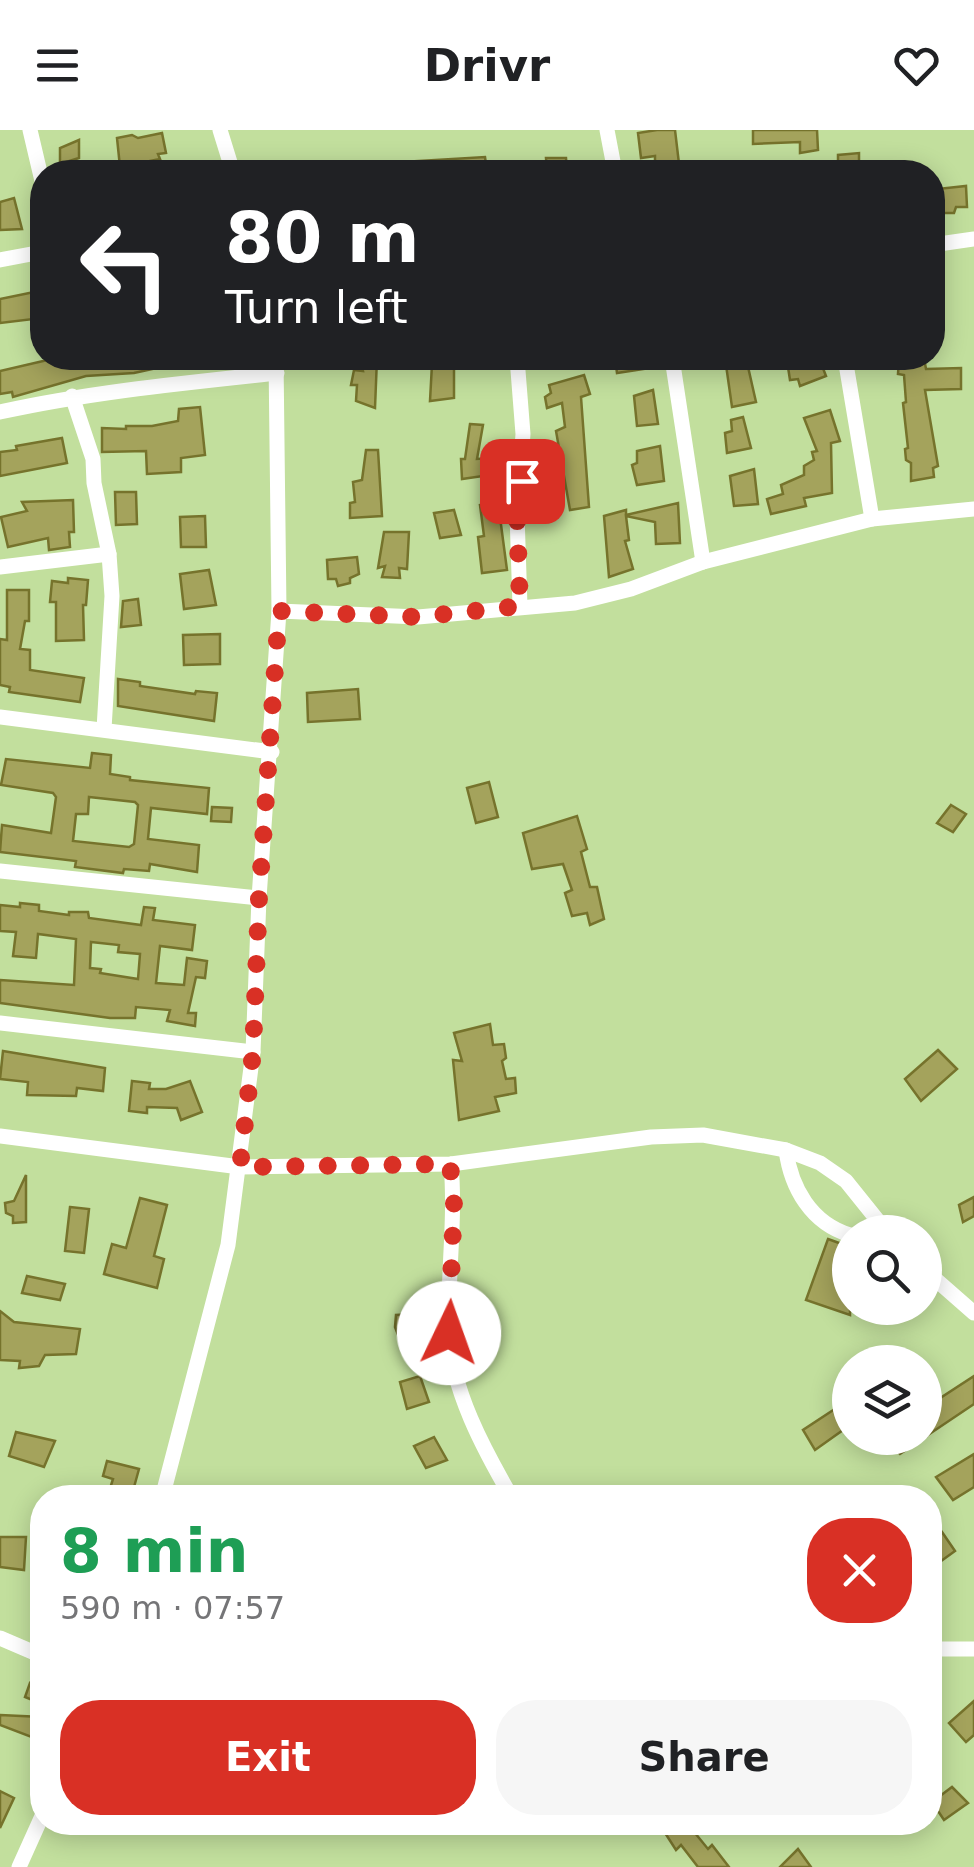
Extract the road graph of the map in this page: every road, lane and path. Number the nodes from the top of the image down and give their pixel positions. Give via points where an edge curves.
1 (30, 130) edge
2 (220, 130) edge
3 (607, 130) edge
4 (37, 160) edge
5 (229, 160) edge
6 (613, 160) edge
7 (974, 240) edge
8 (945, 243) edge
9 (30, 254) edge
10 (0, 260) edge
11 (253, 370) edge
12 (276, 370) edge
13 (518, 370) edge
14 (674, 370) edge
15 (848, 370) edge
16 (72, 396) junction
17 (0, 412) edge
18 (974, 509) edge
19 (872, 519) junction
20 (109, 554) junction
21 (703, 562) junction
22 (0, 567) edge
23 (520, 606) junction
24 (279, 611) junction
25 (0, 716) edge
26 (104, 729) junction
27 (272, 752) junction
28 (0, 870) edge
29 (259, 898) junction
30 (0, 1024) edge
31 (253, 1052) junction
32 (0, 1136) edge
33 (786, 1150) junction
34 (450, 1164) junction
35 (240, 1167) junction
36 (873, 1215) edge
37 (832, 1225) edge
38 (942, 1285) edge
39 (974, 1313) edge
40 (166, 1485) edge
41 (506, 1485) edge
42 (0, 1638) edge
43 (942, 1648) edge
44 (974, 1649) edge
45 (30, 1651) edge
46 (33, 1835) edge
47 (19, 1867) edge

1 - 4 street
2 - 5 street
3 - 6 street
7 - 8 street
9 - 10 street
11 - 16 street
12 - 24 street
13 - 23 street
14 - 21 street
15 - 19 street
16 - 17 street
16 - 20 street via 92,458
18 - 19 street
19 - 21 street
20 - 22 street
20 - 26 street
21 - 23 street via 612,594
23 - 24 street via 418,617
24 - 27 street
25 - 26 street
26 - 27 street
27 - 29 street
28 - 29 street
29 - 31 street
30 - 31 street
31 - 35 street
32 - 35 street
33 - 34 street via 703,1134
33 - 36 street via 846,1181
33 - 37 street via 802,1200
34 - 35 street
34 - 41 street via 453,1366
35 - 40 street via 228,1246
38 - 39 street
42 - 45 street
43 - 44 street
46 - 47 street

